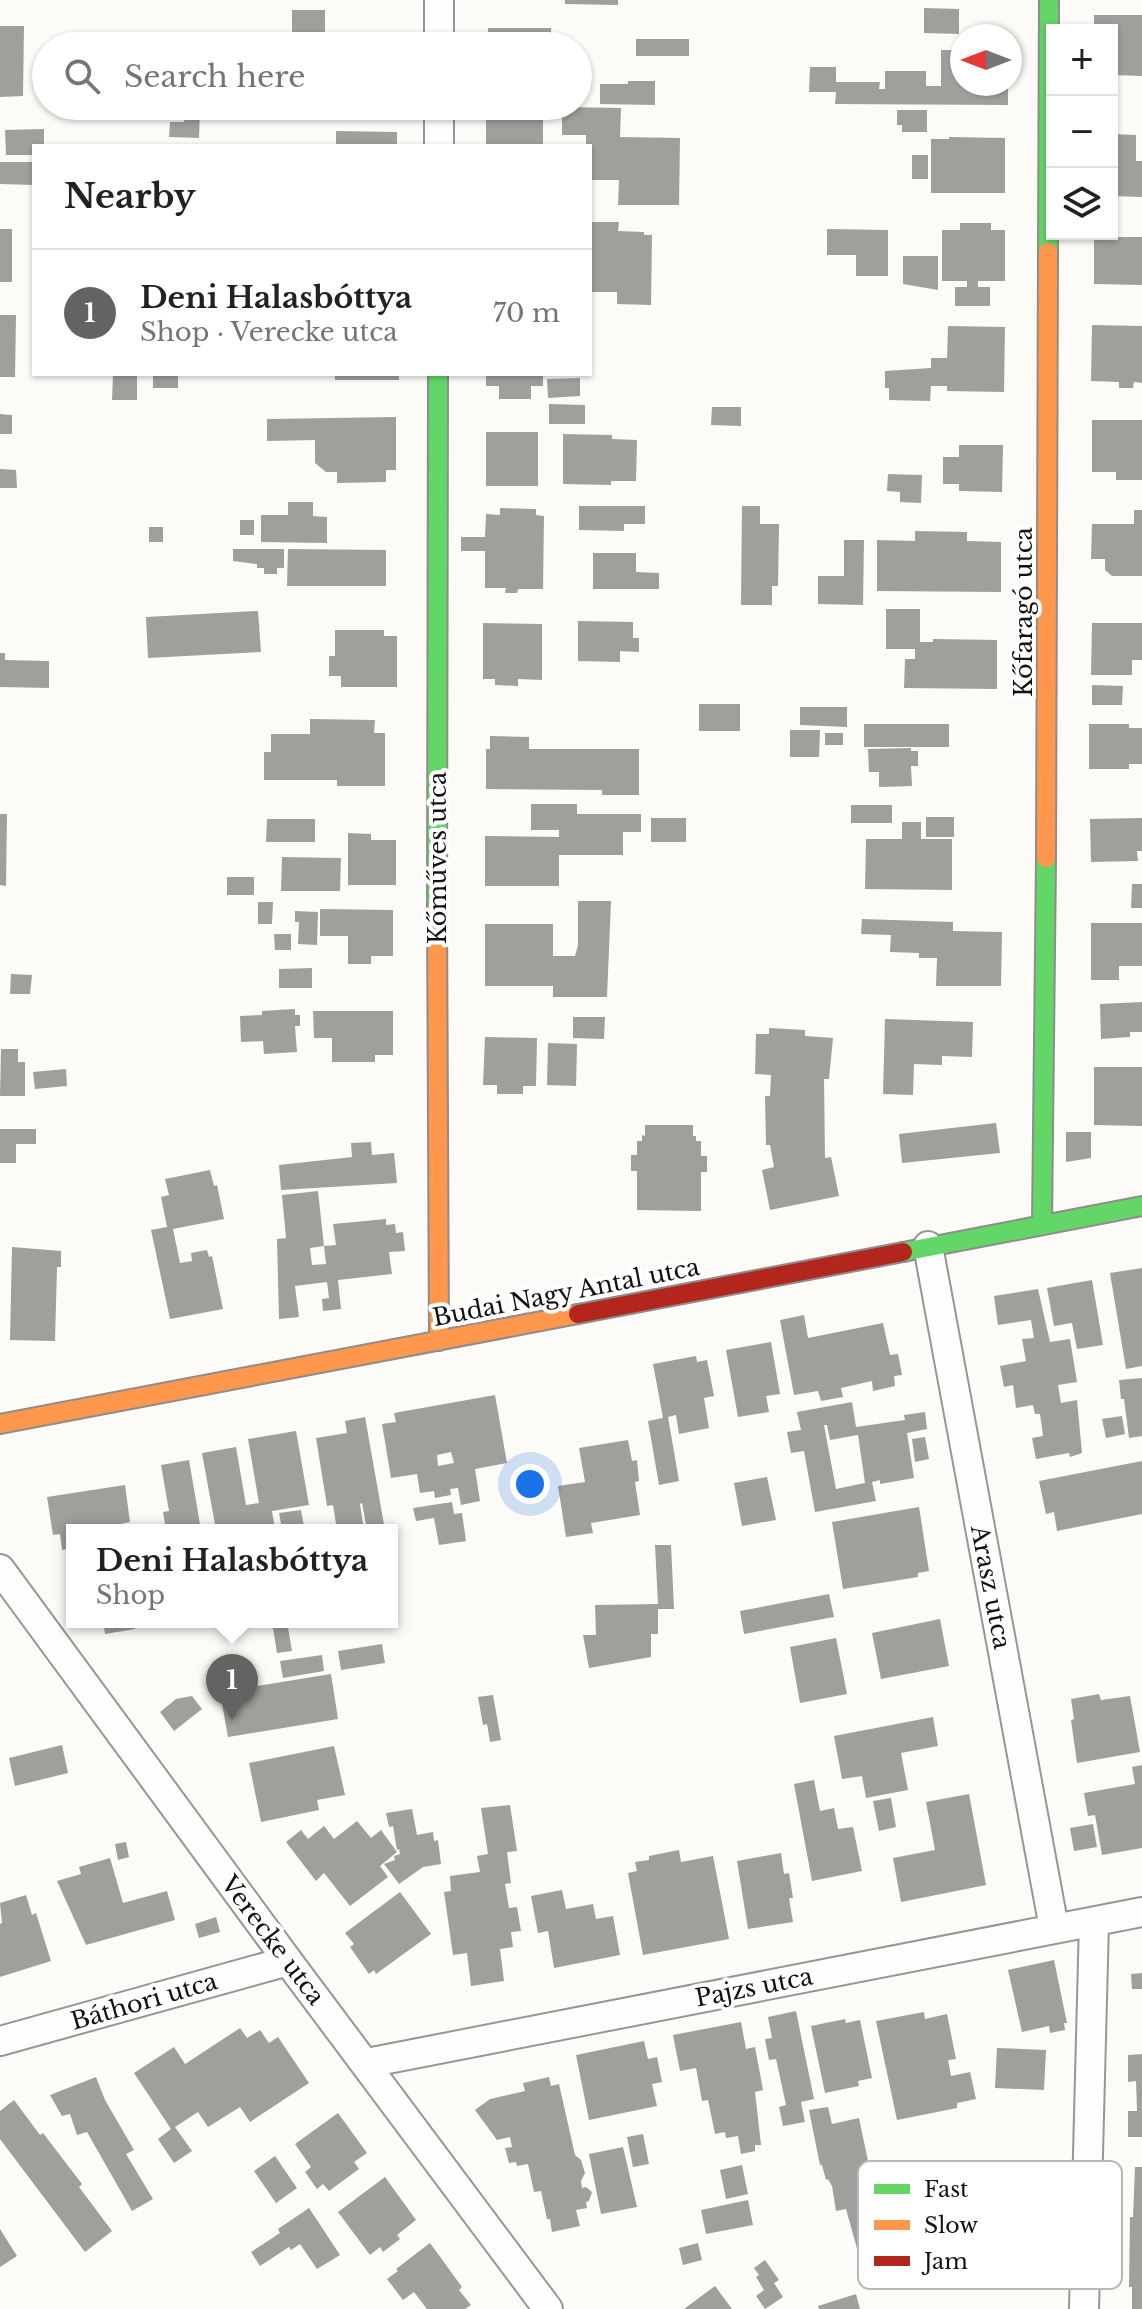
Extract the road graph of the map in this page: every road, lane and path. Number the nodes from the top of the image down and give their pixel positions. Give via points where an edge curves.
1 (439, 0) edge
2 (1049, 0) edge
3 (439, 32) edge
4 (439, 120) edge
5 (439, 144) edge
6 (438, 376) edge
7 (1142, 1206) edge
8 (1042, 1224) junction
9 (928, 1246) junction
10 (439, 1341) junction
11 (0, 1424) edge
12 (0, 1569) edge
13 (1142, 1912) edge
14 (1094, 1922) junction
15 (1054, 1928) junction
16 (288, 1961) junction
17 (0, 2041) edge
18 (367, 2063) junction
19 (1088, 2161) edge
20 (1085, 2289) edge
21 (548, 2309) edge
22 (1084, 2309) edge

1 - 3 street
2 - 8 street, Kőfaragó utca
4 - 5 street
6 - 10 street, Kőműves utca
7 - 8 street, Budai Nagy Antal utca
8 - 9 street, Budai Nagy Antal utca
9 - 10 street, Budai Nagy Antal utca
9 - 15 street, Arasz utca
10 - 11 street, Budai Nagy Antal utca
12 - 16 street, Verecke utca
13 - 14 street, Pajzs utca
14 - 15 street, Pajzs utca
14 - 19 street
15 - 18 street, Pajzs utca
16 - 17 street, Báthori utca
16 - 18 street, Verecke utca
18 - 21 street, Verecke utca
20 - 22 street

